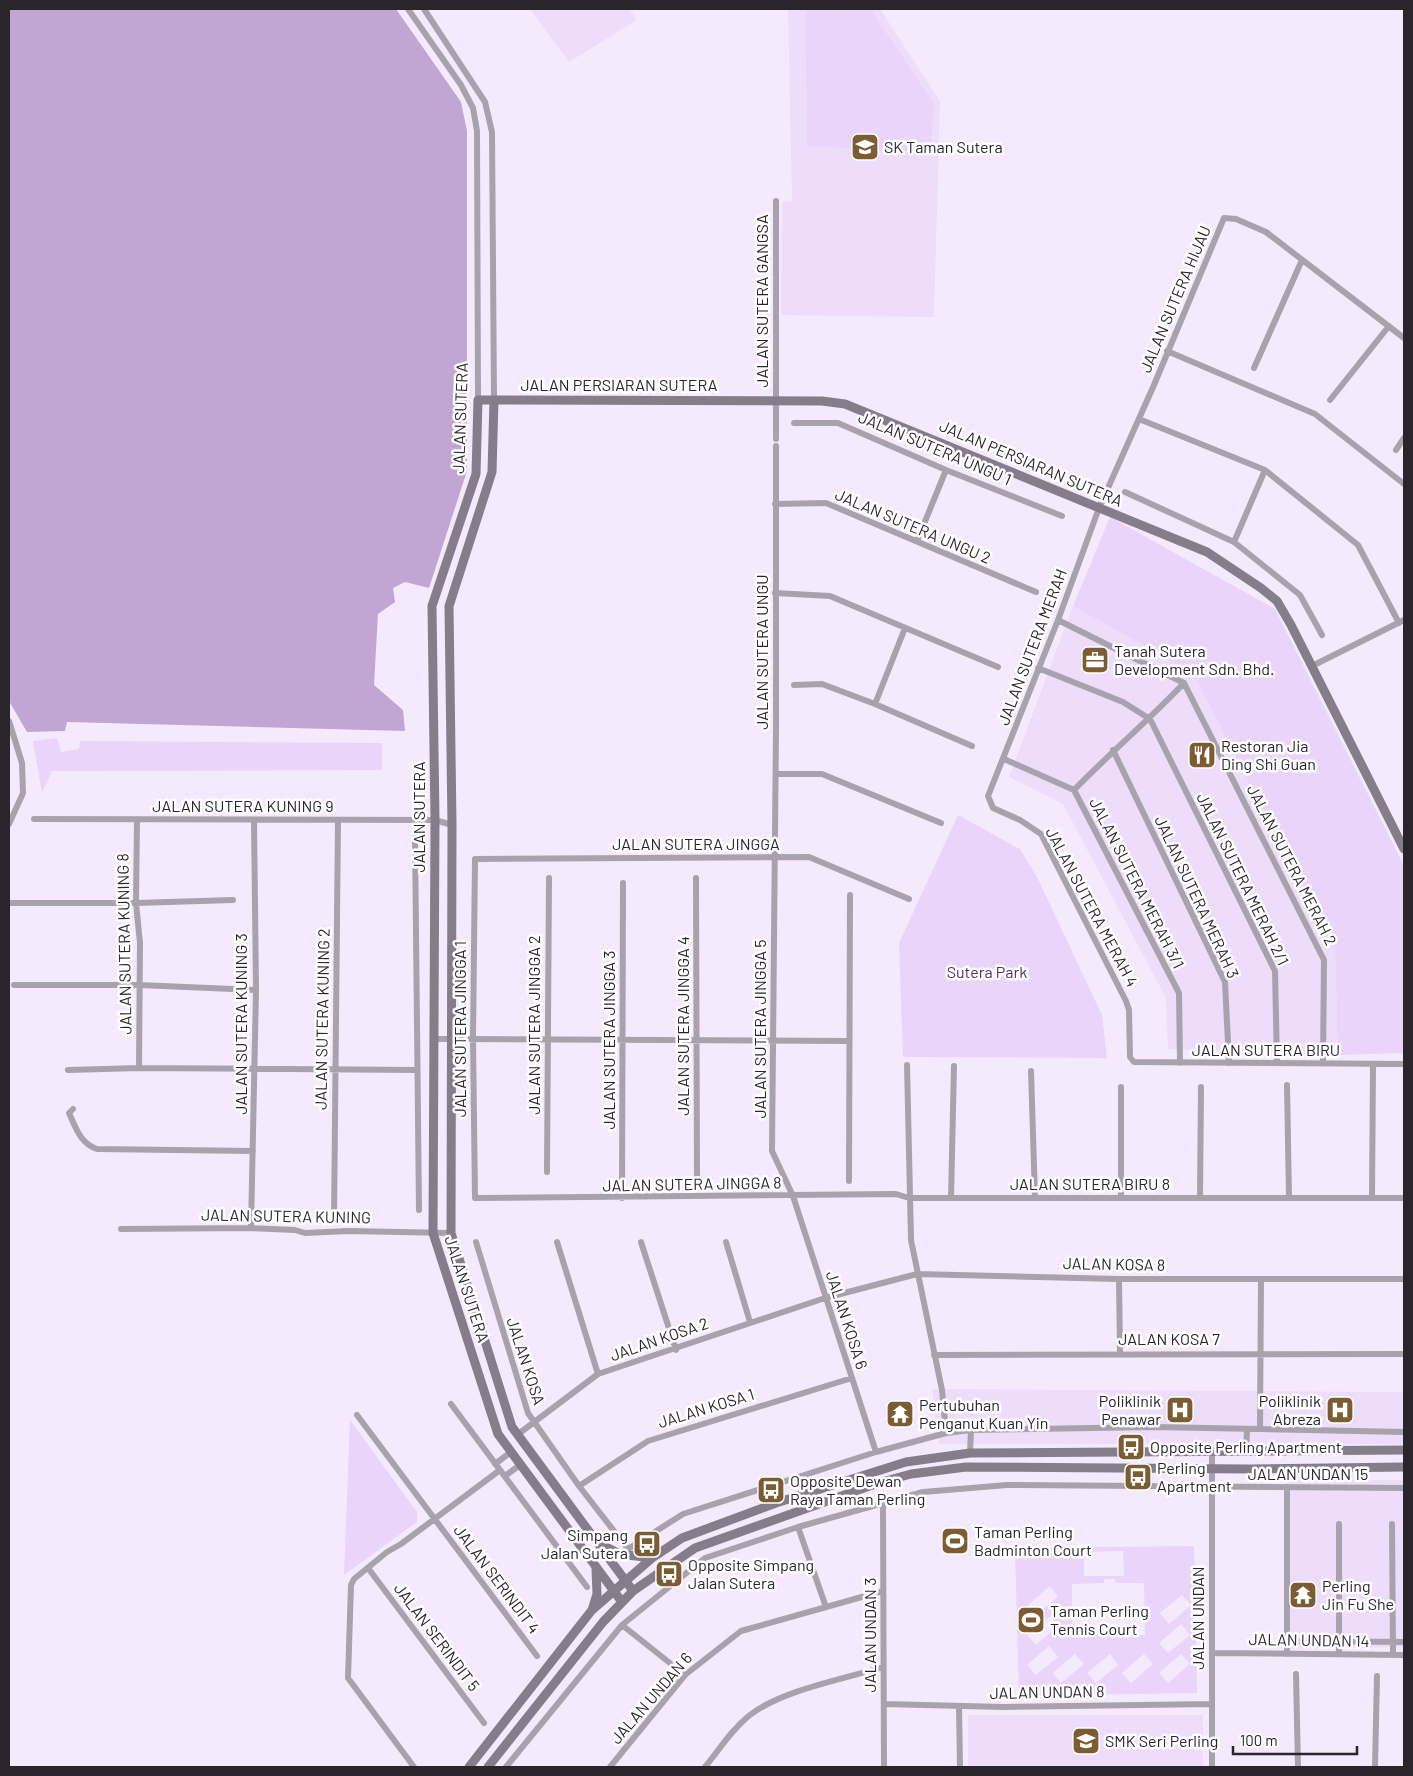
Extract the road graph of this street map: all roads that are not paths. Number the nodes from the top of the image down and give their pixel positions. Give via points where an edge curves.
1 (408, 9) edge
2 (424, 9) edge
3 (776, 201) dead end
4 (1302, 260) junction
5 (1389, 326) junction
6 (1404, 338) edge
7 (1167, 351) junction
8 (1254, 368) dead end
9 (478, 400) junction
10 (494, 400) junction
11 (1330, 400) dead end
12 (776, 401) junction
13 (1139, 419) junction
14 (794, 423) dead end
15 (1404, 438) edge
16 (1396, 450) dead end
17 (946, 470) junction
18 (1265, 470) junction
19 (1404, 484) edge
20 (1125, 492) dead end
21 (775, 504) junction
22 (1099, 508) junction
23 (1062, 516) dead end
24 (917, 541) junction
25 (1234, 542) junction
26 (1036, 592) dead end
27 (775, 593) junction
28 (1058, 620) junction
29 (1402, 622) edge
30 (905, 628) junction
31 (1322, 635) dead end
32 (1312, 666) junction
33 (998, 667) dead end
34 (1038, 668) junction
35 (1184, 683) junction
36 (794, 685) dead end
37 (875, 704) junction
38 (1150, 719) junction
39 (9, 721) edge
40 (972, 746) dead end
41 (1113, 750) junction
42 (1004, 760) junction
43 (776, 774) junction
44 (1074, 790) junction
45 (988, 796) joint
46 (34, 819) dead end
47 (137, 819) junction
48 (254, 820) junction
49 (338, 820) junction
50 (435, 820) junction
51 (941, 823) dead end
52 (9, 824) edge
53 (452, 825) junction
54 (416, 838) dead end
55 (1404, 849) edge
56 (775, 857) junction
57 (475, 860) joint
58 (549, 878) dead end
59 (696, 878) dead end
60 (622, 883) dead end
61 (850, 895) dead end
62 (909, 899) dead end
63 (233, 900) dead end
64 (9, 903) edge
65 (136, 903) junction
66 (14, 985) dead end
67 (140, 985) junction
68 (256, 990) junction
69 (434, 1039) junction
70 (451, 1039) junction
71 (467, 1039) junction
72 (548, 1039) junction
73 (622, 1039) junction
74 (698, 1039) junction
75 (773, 1039) junction
76 (848, 1041) junction
77 (1130, 1057) joint
78 (1180, 1063) junction
79 (1229, 1063) junction
80 (1277, 1063) junction
81 (1323, 1063) junction
82 (1373, 1064) junction
83 (1404, 1064) edge
84 (907, 1066) dead end
85 (954, 1066) dead end
86 (139, 1068) junction
87 (254, 1068) junction
88 (336, 1069) junction
89 (68, 1070) dead end
90 (417, 1070) junction
91 (1031, 1071) dead end
92 (1288, 1085) dead end
93 (1121, 1087) dead end
94 (1201, 1087) dead end
95 (73, 1109) dead end
96 (253, 1151) junction
97 (547, 1172) dead end
98 (697, 1175) dead end
99 (848, 1181) dead end
100 (793, 1196) junction
101 (475, 1198) joint
102 (622, 1198) junction
103 (909, 1198) junction
104 (951, 1198) junction
105 (1034, 1198) junction
106 (1121, 1198) junction
107 (1200, 1198) junction
108 (1290, 1198) junction
109 (1372, 1198) junction
110 (1404, 1198) edge
111 (419, 1210) dead end
112 (334, 1220) dead end
113 (251, 1228) junction
114 (121, 1229) dead end
115 (433, 1233) junction
116 (451, 1233) junction
117 (476, 1242) dead end
118 (557, 1242) dead end
119 (641, 1242) dead end
120 (726, 1242) dead end
121 (917, 1274) junction
122 (1119, 1279) junction
123 (1261, 1279) junction
124 (1404, 1279) edge
125 (825, 1298) junction
126 (750, 1322) junction
127 (676, 1350) junction
128 (1120, 1353) junction
129 (1262, 1353) junction
130 (1404, 1354) edge
131 (934, 1355) junction
132 (598, 1374) junction
133 (852, 1378) junction
134 (451, 1404) dead end
135 (357, 1415) dead end
136 (533, 1423) junction
137 (1247, 1429) junction
138 (1260, 1429) junction
139 (971, 1430) junction
140 (1404, 1432) edge
141 (946, 1433) junction
142 (517, 1435) junction
143 (1404, 1450) edge
144 (511, 1452) junction
145 (876, 1452) junction
146 (1246, 1452) junction
147 (970, 1453) junction
148 (1212, 1453) junction
149 (495, 1464) junction
150 (520, 1465) junction
151 (1404, 1467) edge
152 (1211, 1469) junction
153 (500, 1470) junction
154 (505, 1476) junction
155 (579, 1486) junction
156 (1211, 1487) junction
157 (1287, 1488) junction
158 (1404, 1488) edge
159 (883, 1502) junction
160 (435, 1519) junction
161 (1339, 1524) dead end
162 (1392, 1524) dead end
163 (798, 1527) junction
164 (596, 1540) junction
165 (652, 1558) junction
166 (368, 1568) junction
167 (596, 1569) junction
168 (625, 1580) junction
169 (587, 1587) dead end
170 (613, 1590) junction
171 (883, 1591) junction
172 (634, 1592) junction
173 (622, 1602) junction
174 (826, 1607) junction
175 (592, 1610) junction
176 (622, 1625) junction
177 (1287, 1641) junction
178 (1339, 1642) junction
179 (1393, 1642) junction
180 (1404, 1642) edge
181 (1213, 1653) junction
182 (1287, 1654) junction
183 (1339, 1654) junction
184 (1393, 1655) junction
185 (1404, 1655) edge
186 (537, 1656) dead end
187 (884, 1667) junction
188 (1296, 1674) dead end
189 (685, 1675) junction
190 (1377, 1676) dead end
191 (884, 1704) junction
192 (1211, 1704) junction
193 (959, 1707) junction
194 (484, 1723) dead end
195 (414, 1767) edge
196 (469, 1767) edge
197 (488, 1767) edge
198 (506, 1767) edge
199 (610, 1767) edge
200 (705, 1767) edge
201 (884, 1767) edge
202 (960, 1767) edge
203 (1212, 1767) edge
204 (1298, 1767) edge
205 (1375, 1767) edge

1 - 9 street, JALAN SUTERA via 461,85 473,108 477,131
2 - 10 street, JALAN SUTERA via 485,102 492,132
3 - 12 street, JALAN SUTERA GANGSA
4 - 5 street, JALAN SUTERA HIJAU
4 - 7 street, JALAN SUTERA HIJAU via 1266,232 1236,219 1224,218
4 - 8 street
5 - 6 street, JALAN SUTERA HIJAU
5 - 11 street
7 - 13 street, JALAN SUTERA HIJAU
7 - 19 street via 1315,414
9 - 10 street, JALAN PERSIARAN SUTERA
9 - 50 street, JALAN SUTERA via 476,474 432,606
10 - 12 street, JALAN PERSIARAN SUTERA
10 - 53 street, JALAN SUTERA via 492,472 449,606
12 - 21 street, JALAN SUTERA UNGU
12 - 22 street, JALAN PERSIARAN SUTERA via 822,401 865,410
13 - 18 street
13 - 22 street, JALAN SUTERA HIJAU
14 - 17 street, JALAN SUTERA UNGU 1 via 838,422
15 - 16 street
17 - 23 street, JALAN SUTERA UNGU 1
17 - 24 street
18 - 25 street
18 - 29 street via 1358,545
20 - 25 street
21 - 24 street, JALAN SUTERA UNGU 2 via 826,503
21 - 27 street, JALAN SUTERA UNGU
22 - 28 street, JALAN SUTERA MERAH
22 - 32 street, JALAN PERSIARAN SUTERA via 1207,552 1261,588 1277,601
24 - 26 street, JALAN SUTERA UNGU 2
25 - 31 street via 1300,595
27 - 30 street via 830,596
27 - 43 street, JALAN SUTERA UNGU
28 - 34 street, JALAN SUTERA MERAH
28 - 35 street
29 - 32 street
30 - 33 street
30 - 37 street
32 - 55 street, JALAN PERSIARAN SUTERA
34 - 38 street via 1123,702
34 - 42 street, JALAN SUTERA MERAH
35 - 38 street
35 - 81 street, JALAN SUTERA MERAH 2 via 1324,960
36 - 37 street via 822,684
37 - 40 street
38 - 41 street
38 - 80 street, JALAN SUTERA MERAH 2/1 via 1275,970
39 - 52 street via 22,763 23,793
41 - 44 street
41 - 79 street, JALAN SUTERA MERAH 3 via 1225,982
42 - 44 street, JALAN SUTERA MERAH 3/1
42 - 45 street, JALAN SUTERA MERAH
43 - 51 street via 822,774
43 - 56 street, JALAN SUTERA UNGU
44 - 78 street, JALAN SUTERA MERAH 3/1 via 1179,993
45 - 77 street, JALAN SUTERA MERAH 4 via 993,808 1041,834 1126,1001
46 - 47 street, JALAN SUTERA KUNING 9
47 - 48 street, JALAN SUTERA KUNING 9
47 - 65 street, JALAN SUTERA KUNING 8
48 - 49 street, JALAN SUTERA KUNING 9
48 - 68 street, JALAN SUTERA KUNING 3
49 - 50 street, JALAN SUTERA KUNING 9
49 - 88 street, JALAN SUTERA KUNING 2
50 - 53 street, JALAN SUTERA KUNING 9
50 - 69 street, JALAN SUTERA
53 - 70 street, JALAN SUTERA
54 - 90 street
56 - 57 street, JALAN SUTERA JINGGA
56 - 62 street, JALAN SUTERA JINGGA via 809,857
56 - 75 street, JALAN SUTERA JINGGA 5
57 - 71 street, JALAN SUTERA JINGGA 1
58 - 72 street, JALAN SUTERA JINGGA 2
59 - 74 street, JALAN SUTERA JINGGA 4
60 - 73 street, JALAN SUTERA JINGGA 3
61 - 76 street
63 - 65 street
64 - 65 street
65 - 67 street, JALAN SUTERA KUNING 8
66 - 67 street
67 - 68 street
67 - 86 street, JALAN SUTERA KUNING 8
68 - 87 street, JALAN SUTERA KUNING 3
69 - 70 street
69 - 115 street, JALAN SUTERA
70 - 71 street
70 - 116 street, JALAN SUTERA
71 - 72 street
71 - 101 street, JALAN SUTERA JINGGA 1
72 - 73 street
72 - 97 street, JALAN SUTERA JINGGA 2
73 - 74 street
73 - 102 street, JALAN SUTERA JINGGA 3
74 - 75 street
74 - 98 street, JALAN SUTERA JINGGA 4
75 - 76 street
75 - 100 street, JALAN SUTERA JINGGA 5 via 772,1151
76 - 99 street
77 - 78 street, JALAN SUTERA BIRU via 1139,1062
78 - 79 street, JALAN SUTERA BIRU
79 - 80 street, JALAN SUTERA BIRU
80 - 81 street, JALAN SUTERA BIRU
81 - 82 street, JALAN SUTERA BIRU
82 - 83 street, JALAN SUTERA BIRU
82 - 109 street
84 - 103 street
85 - 104 street
86 - 87 street
86 - 89 street
87 - 88 street
87 - 96 street, JALAN SUTERA KUNING 3
88 - 90 street
88 - 112 street, JALAN SUTERA KUNING 2
90 - 111 street
91 - 105 street
92 - 108 street
93 - 106 street
94 - 107 street
95 - 96 street via 69,1113 82,1140 97,1149
96 - 113 street, JALAN SUTERA KUNING 3
100 - 102 street, JALAN SUTERA JINGGA 8
100 - 103 street, JALAN SUTERA JINGGA 8 via 896,1194
100 - 125 street, JALAN KOSA 6
101 - 102 street, JALAN SUTERA JINGGA 8
103 - 104 street, JALAN SUTERA BIRU 8
103 - 121 street
104 - 105 street, JALAN SUTERA BIRU 8
105 - 106 street, JALAN SUTERA BIRU 8
106 - 107 street, JALAN SUTERA BIRU 8
107 - 108 street, JALAN SUTERA BIRU 8
108 - 109 street, JALAN SUTERA BIRU 8
109 - 110 street, JALAN SUTERA BIRU 8
113 - 114 street, JALAN SUTERA KUNING
113 - 115 street, JALAN SUTERA KUNING via 295,1230 304,1234 348,1231
115 - 116 street, JALAN SUTERA KUNING
115 - 144 street, JALAN SUTERA via 498,1434
116 - 142 street, JALAN SUTERA
117 - 136 street, JALAN KOSA
118 - 132 street
119 - 127 street
120 - 126 street
121 - 122 street, JALAN KOSA 8
121 - 125 street, JALAN KOSA 8
121 - 131 street
122 - 123 street, JALAN KOSA 8
122 - 128 street
123 - 124 street, JALAN KOSA 8
123 - 129 street
125 - 126 street, JALAN KOSA 2
125 - 133 street, JALAN KOSA 6
126 - 127 street, JALAN KOSA 2
127 - 132 street, JALAN KOSA 2
128 - 129 street, JALAN KOSA 7
128 - 131 street, JALAN KOSA 7
129 - 130 street, JALAN KOSA 7
129 - 138 street
131 - 141 street via 942,1390
132 - 136 street, JALAN KOSA 2
133 - 145 street, JALAN KOSA 6
133 - 155 street, JALAN KOSA 1 via 648,1441
134 - 149 street
135 - 160 street, JALAN SERINDIT 4
136 - 142 street, JALAN KOSA 2
136 - 155 street, JALAN KOSA
137 - 138 street
137 - 139 street
137 - 146 street
138 - 140 street
139 - 141 street
139 - 147 street
141 - 145 street
142 - 164 street, JALAN SUTERA
143 - 146 street
144 - 149 street
144 - 150 street, JALAN SUTERA
145 - 155 street, JALAN KOSA via 683,1514 628,1549
146 - 148 street
147 - 148 street
147 - 165 street via 906,1462 776,1503 682,1538
148 - 152 street, JALAN UNDAN
149 - 153 street
150 - 154 street
150 - 167 street, JALAN SUTERA
151 - 152 street
152 - 156 street, JALAN UNDAN
152 - 172 street via 966,1467 911,1474 695,1548
153 - 154 street
153 - 160 street
154 - 169 street
156 - 157 street, JALAN UNDAN 15
156 - 159 street, JALAN UNDAN 15 via 1007,1485 924,1492
156 - 181 street, JALAN UNDAN
157 - 158 street, JALAN UNDAN 15
157 - 177 street
159 - 163 street, JALAN UNDAN 15
159 - 171 street, JALAN UNDAN 3
160 - 166 street
160 - 186 street, JALAN SERINDIT 4
161 - 178 street
162 - 179 street
163 - 174 street
163 - 176 street, JALAN UNDAN 15 via 705,1558
164 - 165 street via 620,1554
164 - 168 street, JALAN SUTERA
165 - 168 street
166 - 194 street, JALAN SERINDIT 5
166 - 195 street via 351,1585 348,1674 350,1682
167 - 170 street, JALAN SUTERA
167 - 175 street via 597,1594
168 - 170 street
168 - 172 street, JALAN SUTERA
170 - 173 street, JALAN SUTERA
170 - 175 street
171 - 174 street, JALAN UNDAN 6
171 - 187 street, JALAN UNDAN 3
172 - 173 street
173 - 197 street
174 - 189 street, JALAN UNDAN 6 via 741,1631
175 - 196 street
176 - 189 street
176 - 198 street, JALAN UNDAN 15
177 - 178 street
177 - 182 street
178 - 179 street
178 - 183 street
179 - 180 street
179 - 184 street
181 - 182 street, JALAN UNDAN 14
181 - 192 street, JALAN UNDAN
182 - 183 street, JALAN UNDAN 14
183 - 184 street, JALAN UNDAN 14
184 - 185 street, JALAN UNDAN 14
187 - 191 street, JALAN UNDAN 3
187 - 200 street via 779,1698 750,1715
188 - 204 street
189 - 199 street, JALAN UNDAN 6
190 - 205 street
191 - 193 street, JALAN UNDAN 8
191 - 201 street, JALAN UNDAN 3
192 - 193 street, JALAN UNDAN 8
192 - 203 street, JALAN UNDAN
193 - 202 street

